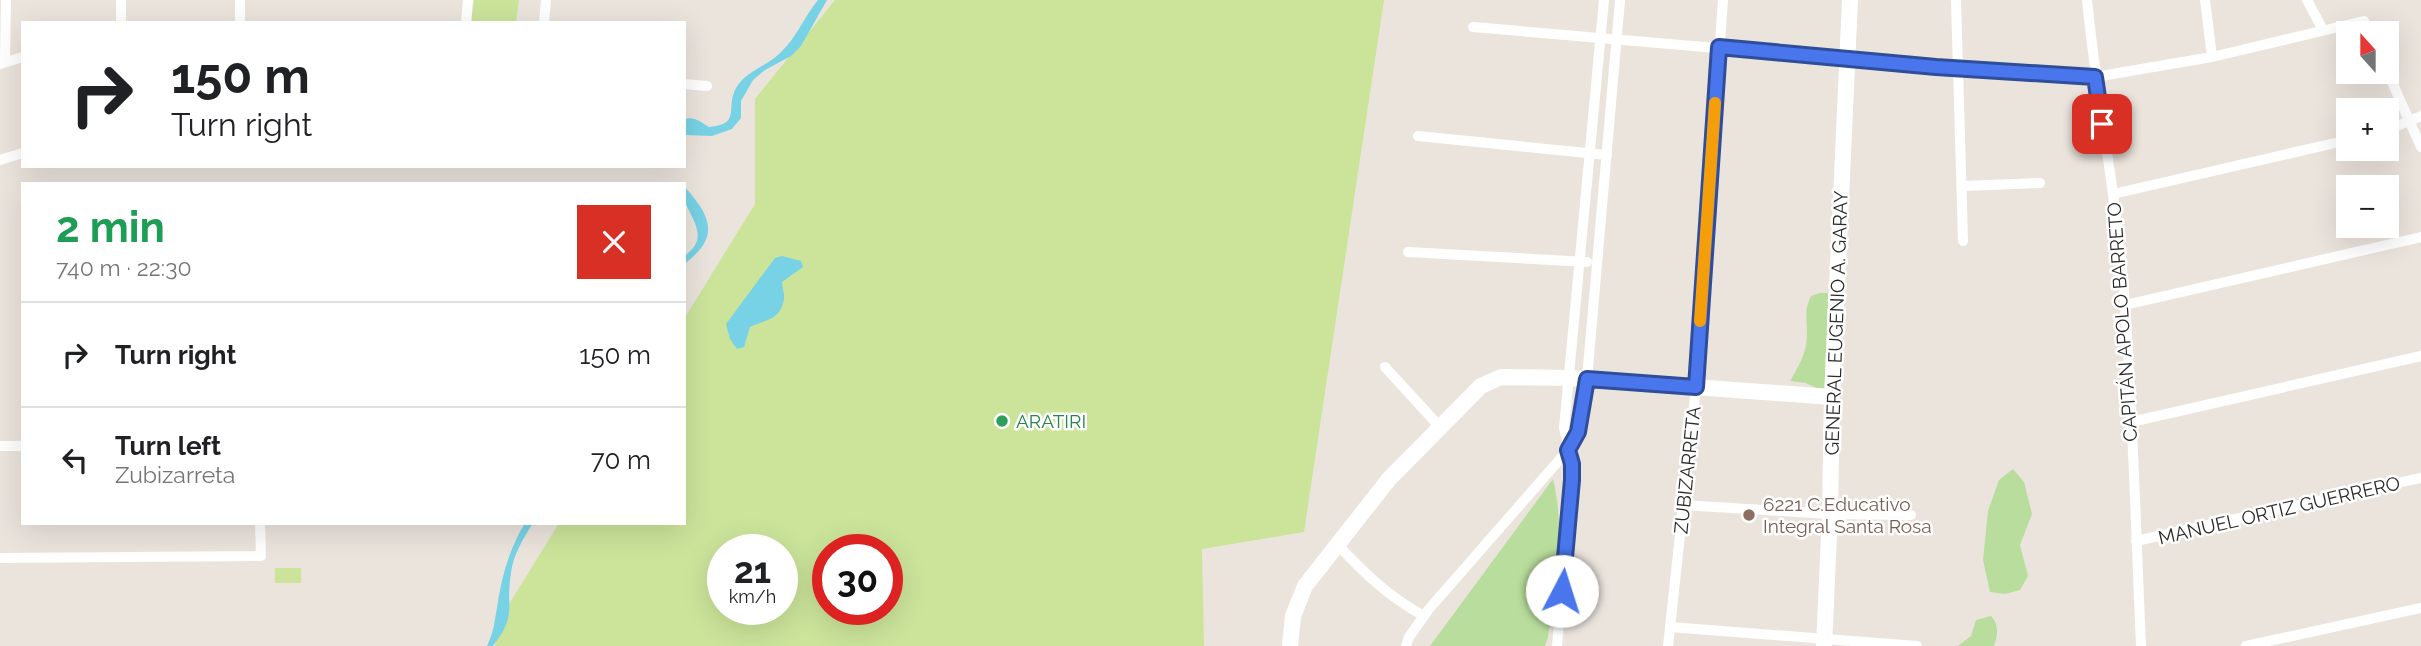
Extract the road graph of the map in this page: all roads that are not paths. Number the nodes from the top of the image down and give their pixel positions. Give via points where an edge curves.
1 (6, 0) edge
2 (121, 0) edge
3 (240, 0) edge
4 (468, 0) edge
5 (547, 0) edge
6 (1604, 0) edge
7 (1620, 0) edge
8 (1723, 0) edge
9 (1850, 0) edge
10 (1956, 0) edge
11 (2087, 0) edge
12 (2205, 0) edge
13 (2307, 0) edge
14 (121, 21) edge
15 (240, 21) edge
16 (466, 21) edge
17 (544, 21) edge
18 (1473, 27) dead end
19 (2336, 27) edge
20 (2323, 30) junction
21 (1601, 39) junction
22 (1617, 40) junction
23 (1719, 47) junction
24 (2212, 57) junction
25 (21, 58) edge
26 (1847, 60) junction
27 (3, 63) edge
28 (1959, 69) junction
29 (2095, 77) junction
30 (686, 84) edge
31 (2393, 84) edge
32 (707, 86) dead end
33 (2421, 116) edge
34 (2410, 121) junction
35 (2399, 125) edge
36 (1418, 136) dead end
37 (2336, 143) edge
38 (2421, 147) edge
39 (1590, 153) junction
40 (21, 154) edge
41 (1607, 155) junction
42 (0, 160) edge
43 (2040, 183) dead end
44 (1962, 186) junction
45 (2113, 194) junction
46 (2421, 237) edge
47 (1963, 241) dead end
48 (1408, 252) dead end
49 (1581, 261) junction
50 (1597, 263) junction
51 (2125, 305) junction
52 (2421, 356) edge
53 (1385, 367) dead end
54 (1579, 379) junction
55 (1696, 387) junction
56 (1832, 397) junction
57 (2130, 422) junction
58 (1440, 427) junction
59 (0, 446) edge
60 (21, 446) edge
61 (1568, 450) junction
62 (2421, 478) edge
63 (1682, 505) junction
64 (1830, 514) junction
65 (1911, 515) dead end
66 (260, 525) edge
67 (2136, 541) junction
68 (1337, 544) junction
69 (0, 558) edge
70 (2421, 608) edge
71 (1424, 616) junction
72 (1670, 627) junction
73 (1824, 642) edge
74 (1290, 646) edge
75 (1406, 646) edge
76 (1557, 646) edge
77 (1668, 646) edge
78 (1917, 646) edge
79 (2141, 646) edge
80 (2246, 646) edge

1 - 27 street
2 - 14 street
3 - 15 street
4 - 16 street
5 - 17 street
6 - 21 street
7 - 22 street
8 - 23 street, ZUBIZARRETA
9 - 26 street, GENERAL EUGENIO A. GARAY
10 - 28 street
11 - 29 street, CAPITÁN APOLO BARRETO
12 - 24 street
13 - 20 street
18 - 21 street
19 - 20 street
20 - 24 street
21 - 22 street
21 - 39 street
22 - 23 street
22 - 41 street
23 - 26 street
23 - 55 street, ZUBIZARRETA
24 - 29 street
25 - 27 street
26 - 28 street
26 - 56 street, GENERAL EUGENIO A. GARAY
28 - 29 street
28 - 44 street
29 - 45 street, CAPITÁN APOLO BARRETO
30 - 32 street
31 - 34 street
33 - 34 street
34 - 35 street
34 - 38 street
36 - 39 street
37 - 45 street
39 - 41 street
39 - 49 street
40 - 42 street
41 - 50 street
43 - 44 street
44 - 47 street
45 - 51 street, CAPITÁN APOLO BARRETO
46 - 51 street
48 - 49 street
49 - 50 street
49 - 54 street
50 - 54 street
51 - 57 street, CAPITÁN APOLO BARRETO
52 - 57 street
53 - 58 street
54 - 55 street
54 - 58 street via 1501,377 1480,386
54 - 61 street via 1578,432
54 - 61 street via 1564,428
55 - 56 street
55 - 63 street, ZUBIZARRETA
56 - 64 street, GENERAL EUGENIO A. GARAY
57 - 67 street, CAPITÁN APOLO BARRETO
58 - 68 street via 1389,479
59 - 60 street
61 - 71 street
61 - 76 street via 1572,480
62 - 67 street, MANUEL ORTIZ GUERRERO
63 - 64 street
63 - 72 street, ZUBIZARRETA
64 - 65 street
64 - 73 street, GENERAL EUGENIO A. GARAY
66 - 69 street via 261,556
67 - 79 street, CAPITÁN APOLO BARRETO
68 - 71 street via 1374,583
68 - 74 street via 1305,586 1293,616
70 - 80 street
71 - 75 street
72 - 73 street
72 - 77 street, ZUBIZARRETA
73 - 78 street

